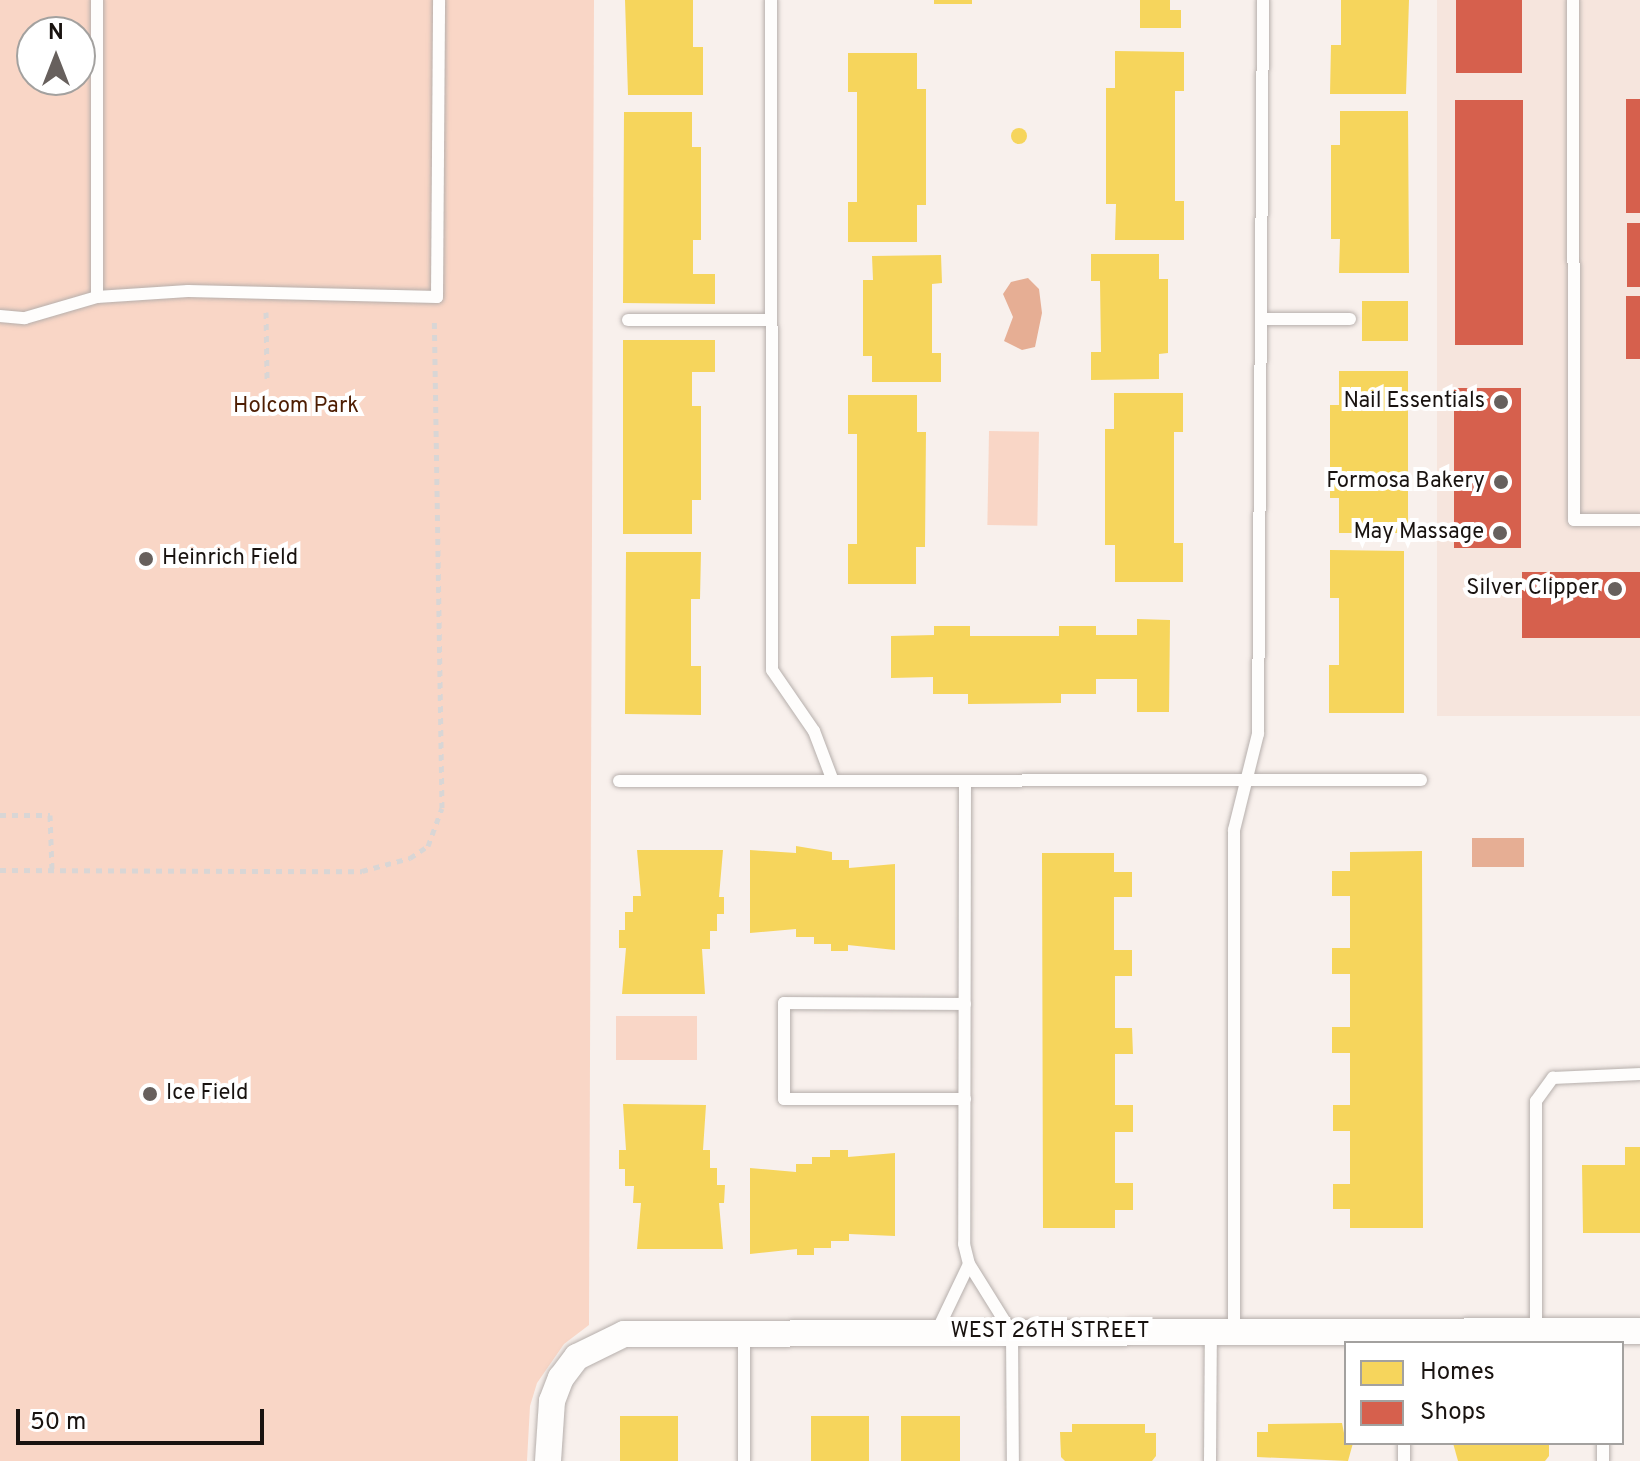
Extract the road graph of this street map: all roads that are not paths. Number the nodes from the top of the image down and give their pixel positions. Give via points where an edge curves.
1 (97, 0) edge
2 (439, 0) edge
3 (771, 0) edge
4 (1263, 0) edge
5 (1573, 0) edge
6 (97, 297) junction
7 (0, 316) edge
8 (1261, 319) junction
9 (1350, 319) dead end
10 (628, 320) dead end
11 (771, 320) junction
12 (1640, 520) edge
13 (1247, 780) junction
14 (1421, 780) dead end
15 (619, 781) dead end
16 (833, 781) junction
17 (965, 781) junction
18 (965, 1004) junction
19 (1640, 1074) edge
20 (965, 1099) junction
21 (969, 1264) junction
22 (1536, 1331) junction
23 (1640, 1331) edge
24 (1222, 1332) junction
25 (744, 1333) junction
26 (936, 1333) junction
27 (1012, 1333) junction
28 (1404, 1337) edge
29 (1603, 1337) edge
30 (548, 1461) edge
31 (744, 1461) edge
32 (1013, 1461) edge
33 (1210, 1461) edge

1 - 6 lane
2 - 6 lane via 433,297 267,291
3 - 11 lane
4 - 8 lane
5 - 12 lane via 1574,520
6 - 7 lane via 25,318
8 - 9 lane
8 - 13 lane via 1258,734
10 - 11 lane
11 - 16 lane via 772,670 814,731
13 - 14 lane
13 - 17 lane
13 - 24 lane via 1234,830
15 - 16 lane
16 - 17 lane
17 - 18 lane
18 - 20 lane
18 - 20 lane via 784,1003 784,1099
19 - 22 lane via 1553,1078 1536,1101
20 - 21 lane via 964,1244
21 - 26 lane
21 - 27 lane
22 - 28 street, WEST 26TH STREET
22 - 29 street, WEST 26TH STREET
23 - 29 street, WEST 26TH STREET
24 - 27 street, WEST 26TH STREET
24 - 28 street, WEST 26TH STREET
24 - 33 lane
25 - 26 street, WEST 26TH STREET
25 - 30 street, WEST 26TH STREET via 624,1334 588,1350 561,1378 552,1401
25 - 31 lane
26 - 27 street, WEST 26TH STREET
27 - 32 lane

